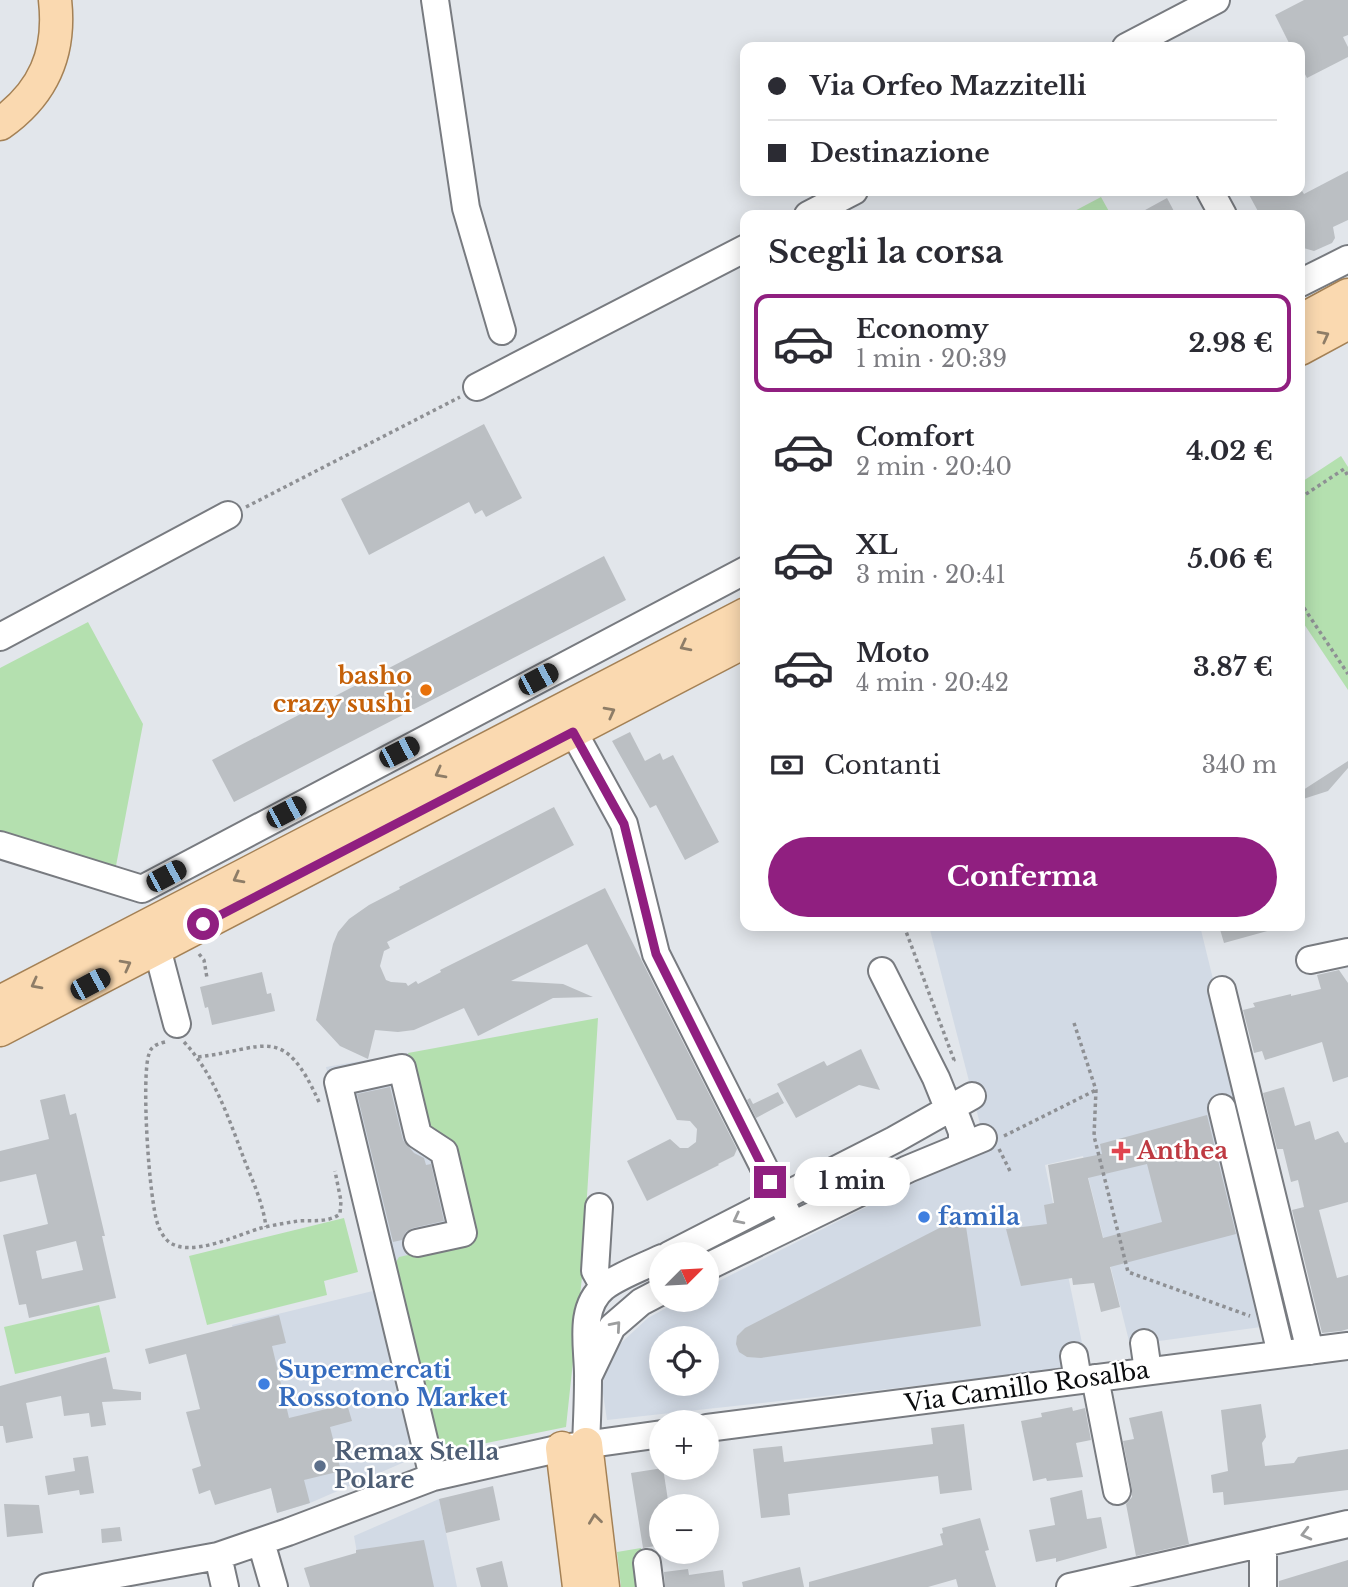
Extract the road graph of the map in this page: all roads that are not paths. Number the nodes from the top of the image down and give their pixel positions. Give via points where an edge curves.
1 (55, 0) edge
2 (435, 0) edge
3 (1216, 0) edge
4 (1137, 42) edge
5 (0, 124) edge
6 (844, 196) edge
7 (817, 210) edge
8 (740, 251) edge
9 (1348, 259) edge
10 (1305, 280) edge
11 (1348, 295) edge
12 (1305, 318) edge
13 (1348, 323) edge
14 (502, 331) dead end
15 (1305, 346) edge
16 (477, 387) road end
17 (228, 515) road end
18 (740, 573) edge
19 (740, 618) edge
20 (0, 637) edge
21 (740, 644) edge
22 (573, 732) junction
23 (534, 738) junction
24 (492, 760) junction
25 (264, 823) junction
26 (0, 845) edge
27 (280, 856) junction
28 (157, 948) junction
29 (1348, 952) edge
30 (1310, 960) dead end
31 (882, 971) dead end
32 (1222, 990) dead end
33 (0, 1002) edge
34 (0, 1030) edge
35 (179, 1031) road end
36 (972, 1096) dead end
37 (1222, 1108) dead end
38 (950, 1110) junction
39 (894, 1140) junction
40 (908, 1169) junction
41 (779, 1199) junction
42 (599, 1207) dead end
43 (793, 1225) junction
44 (697, 1242) edge
45 (417, 1243) dead end
46 (719, 1262) edge
47 (649, 1266) edge
48 (604, 1287) junction
49 (649, 1298) edge
50 (1144, 1343) dead end
51 (1348, 1346) edge
52 (1310, 1351) junction
53 (1281, 1354) junction
54 (1092, 1370) junction
55 (1148, 1371) junction
56 (589, 1376) junction
57 (719, 1427) edge
58 (649, 1436) edge
59 (574, 1446) junction
60 (433, 1476) junction
61 (1117, 1491) dead end
62 (1348, 1524) edge
63 (261, 1542) junction
64 (1263, 1545) junction
65 (218, 1556) junction
66 (47, 1587) edge
67 (225, 1587) edge
68 (274, 1587) edge
69 (579, 1587) edge
70 (603, 1587) edge
71 (1070, 1587) edge
72 (1263, 1587) edge

1 - 5 main road via 52,56 39,86
2 - 14 street via 466,208
3 - 4 street
6 - 7 street
8 - 16 street
9 - 10 street
11 - 12 main road
15 -> 13 main road
17 - 20 street
18 - 25 street
19 -> 23 main road
22 -> 21 main road
22 - 23 main road
22 - 41 street via 624,824 656,954
23 - 24 main road
24 -> 27 main road
24 - 28 main road
25 - 26 street via 142,889
25 - 27 street
27 -> 33 main road
34 -> 28 main road
28 - 35 street
29 - 30 street
31 - 38 street
32 - 52 street
36 - 38 street
37 - 53 street
38 - 39 street
38 - 40 street via 962,1132 980,1142
39 - 40 street
39 - 41 street
40 - 43 street
41 - 43 street
41 -> 44 street
42 - 48 street via 595,1271
43 - 46 street
45 - 60 street via 463,1233 444,1152 418,1135 402,1068 338,1082
47 - 48 street
48 - 56 street via 587,1317
56 -> 49 street via 612,1327
50 - 55 street
51 - 52 street, Via Camillo Rosalba
52 - 53 street, Via Camillo Rosalba
53 - 55 street, Via Camillo Rosalba
54 - 55 street, Via Camillo Rosalba
54 - 57 street, Via Camillo Rosalba
54 - 61 street
56 - 59 street
58 - 59 street
59 - 60 street
59 - 69 main road
70 -> 59 main road
60 - 63 street
62 -> 64 street
63 - 65 street
63 - 68 street
64 - 71 street
64 - 72 street
65 - 66 street
65 - 67 street

